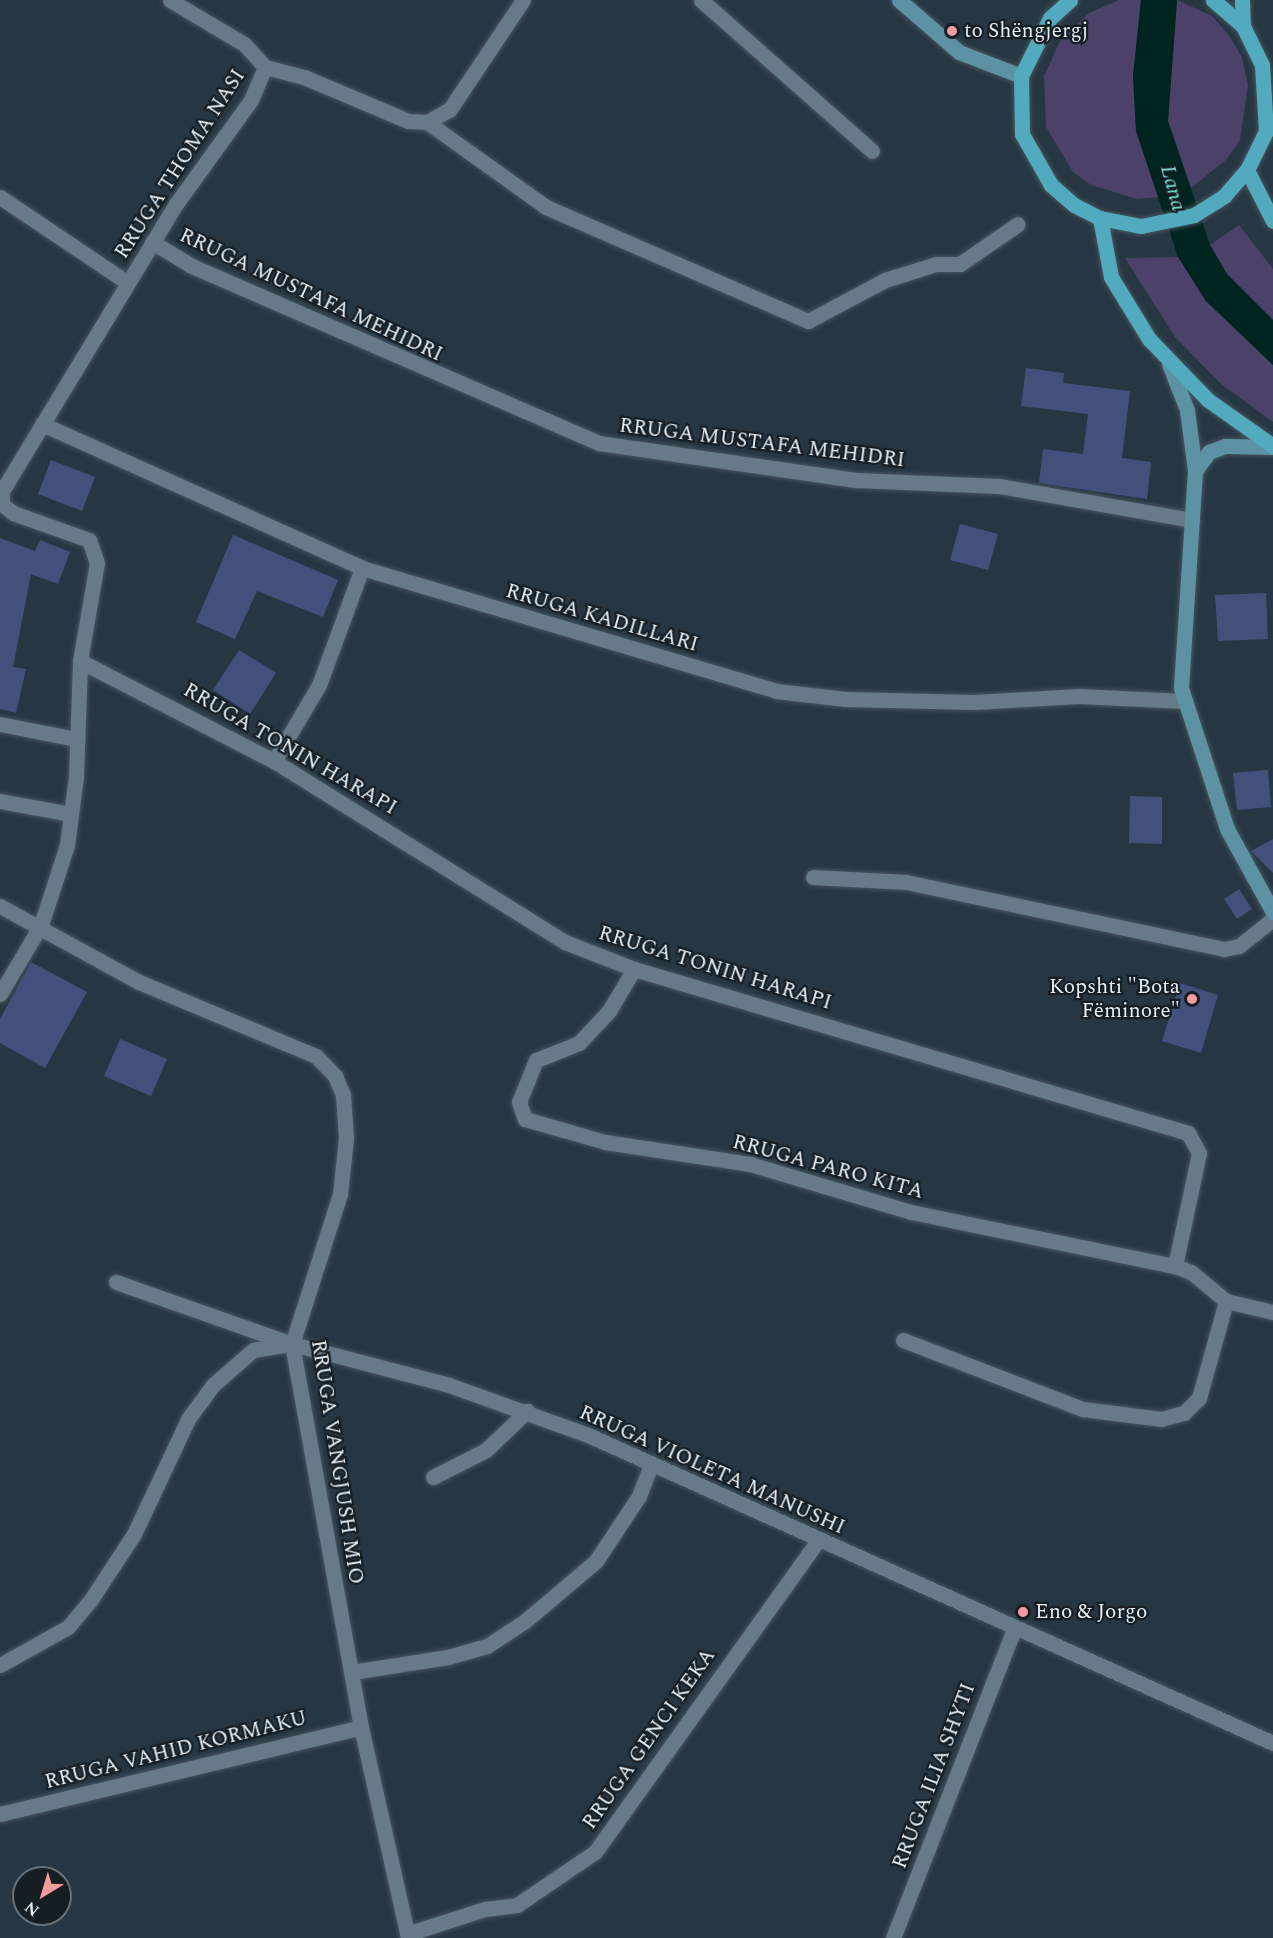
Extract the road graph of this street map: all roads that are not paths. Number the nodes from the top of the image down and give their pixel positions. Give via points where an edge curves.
1 (170, 0) edge
2 (523, 0) edge
3 (701, 0) edge
4 (899, 0) edge
5 (1070, 0) edge
6 (1213, 0) edge
7 (1242, 0) edge
8 (1244, 26) junction
9 (266, 68) junction
10 (1021, 76) junction
11 (427, 122) junction
12 (1269, 133) edge
13 (872, 151) dead end
14 (1247, 170) junction
15 (0, 197) edge
16 (1101, 218) junction
17 (1273, 221) edge
18 (1018, 224) dead end
19 (152, 242) junction
20 (128, 283) junction
21 (1169, 364) junction
22 (42, 424) junction
23 (1273, 447) edge
24 (1195, 471) junction
25 (1192, 520) junction
26 (362, 568) junction
27 (80, 661) junction
28 (1184, 701) junction
29 (0, 724) edge
30 (76, 739) junction
31 (274, 761) junction
32 (0, 801) edge
33 (72, 814) junction
34 (813, 877) dead end
35 (0, 906) edge
36 (1273, 912) edge
37 (1273, 919) edge
38 (41, 925) junction
39 (634, 969) junction
40 (0, 994) edge
41 (1175, 1266) junction
42 (116, 1282) dead end
43 (1226, 1301) junction
44 (1273, 1312) edge
45 (903, 1340) dead end
46 (292, 1344) junction
47 (527, 1411) junction
48 (651, 1464) junction
49 (433, 1477) dead end
50 (818, 1540) junction
51 (1014, 1630) junction
52 (0, 1665) edge
53 (351, 1672) junction
54 (361, 1727) junction
55 (1273, 1743) edge
56 (0, 1814) edge
57 (407, 1936) edge
58 (893, 1938) edge

1 - 9 street via 244,44
2 - 11 street via 450,109
3 - 13 street
4 - 10 main road via 959,52
5 - 10 main road via 1050,18
6 - 8 main road
7 - 8 main road
8 - 12 main road via 1267,86
9 - 11 street via 304,77 408,121
9 - 19 street, RRUGA THOMA NASI via 251,100
10 - 16 main road via 1021,122 1034,161 1059,192
11 - 18 street via 444,140 553,211 808,321 885,280 936,264 960,264
12 - 14 main road
14 - 16 main road via 1224,196 1194,215 1141,226
14 - 17 main road
15 - 20 street
16 - 21 main road via 1111,277
19 - 20 street, RRUGA THOMA NASI
19 - 25 street, RRUGA MUSTAFA MEHIDRI via 192,266 599,443 857,480 999,486
20 - 22 street, RRUGA THOMA NASI
21 - 23 main road
21 - 24 main road via 1187,410
22 - 26 street, RRUGA KADILLARI
22 - 27 street, RRUGA THOMA NASI via 5,483 2,504 94,546 97,563
23 - 24 main road via 1225,446 1209,452
24 - 25 main road
25 - 28 main road via 1180,653
26 - 28 street, RRUGA KADILLARI via 808,697 974,702 1079,696
26 - 31 street via 320,685
27 - 30 street
27 - 31 street, RRUGA TONIN HARAPI
28 - 36 main road via 1227,829
29 - 30 street
30 - 33 street
31 - 39 street, RRUGA TONIN HARAPI via 534,927
32 - 33 street
33 - 38 street via 59,880
34 - 37 street via 906,882 1224,949 1239,946
35 - 38 street, RRUGA VANGJUSH MIO
38 - 40 street
38 - 46 street, RRUGA VANGJUSH MIO via 139,982 316,1056 335,1076 346,1128 340,1194
39 - 41 street, RRUGA TONIN HARAPI via 1188,1133 1199,1153
39 - 41 street, RRUGA PARO KITA via 609,1011 579,1043 536,1060 519,1102 525,1119 605,1142 750,1164 911,1212
41 - 43 street, RRUGA PARO KITA via 1191,1272
42 - 46 street, RRUGA VIOLETA MANUSHI
43 - 44 street, RRUGA PARO KITA
43 - 45 street via 1199,1398 1184,1413 1161,1419 1083,1409
46 - 47 street, RRUGA VIOLETA MANUSHI
46 - 52 street via 253,1350 213,1385 188,1419 134,1534 90,1601 68,1627
46 - 53 street, RRUGA VANGJUSH MIO
47 - 48 street, RRUGA VIOLETA MANUSHI
47 - 49 street via 486,1450
48 - 50 street, RRUGA VIOLETA MANUSHI
48 - 53 street via 639,1496 596,1562 525,1621 487,1646 448,1657
50 - 51 street, RRUGA VIOLETA MANUSHI
50 - 57 street, RRUGA GENCI KEKA via 595,1852 516,1905 484,1909
51 - 55 street, RRUGA VIOLETA MANUSHI
51 - 58 street, RRUGA ILIA SHYTI
53 - 54 street, RRUGA VANGJUSH MIO
54 - 56 street, RRUGA VAHID KORMAKU
54 - 57 street, RRUGA VANGJUSH MIO

